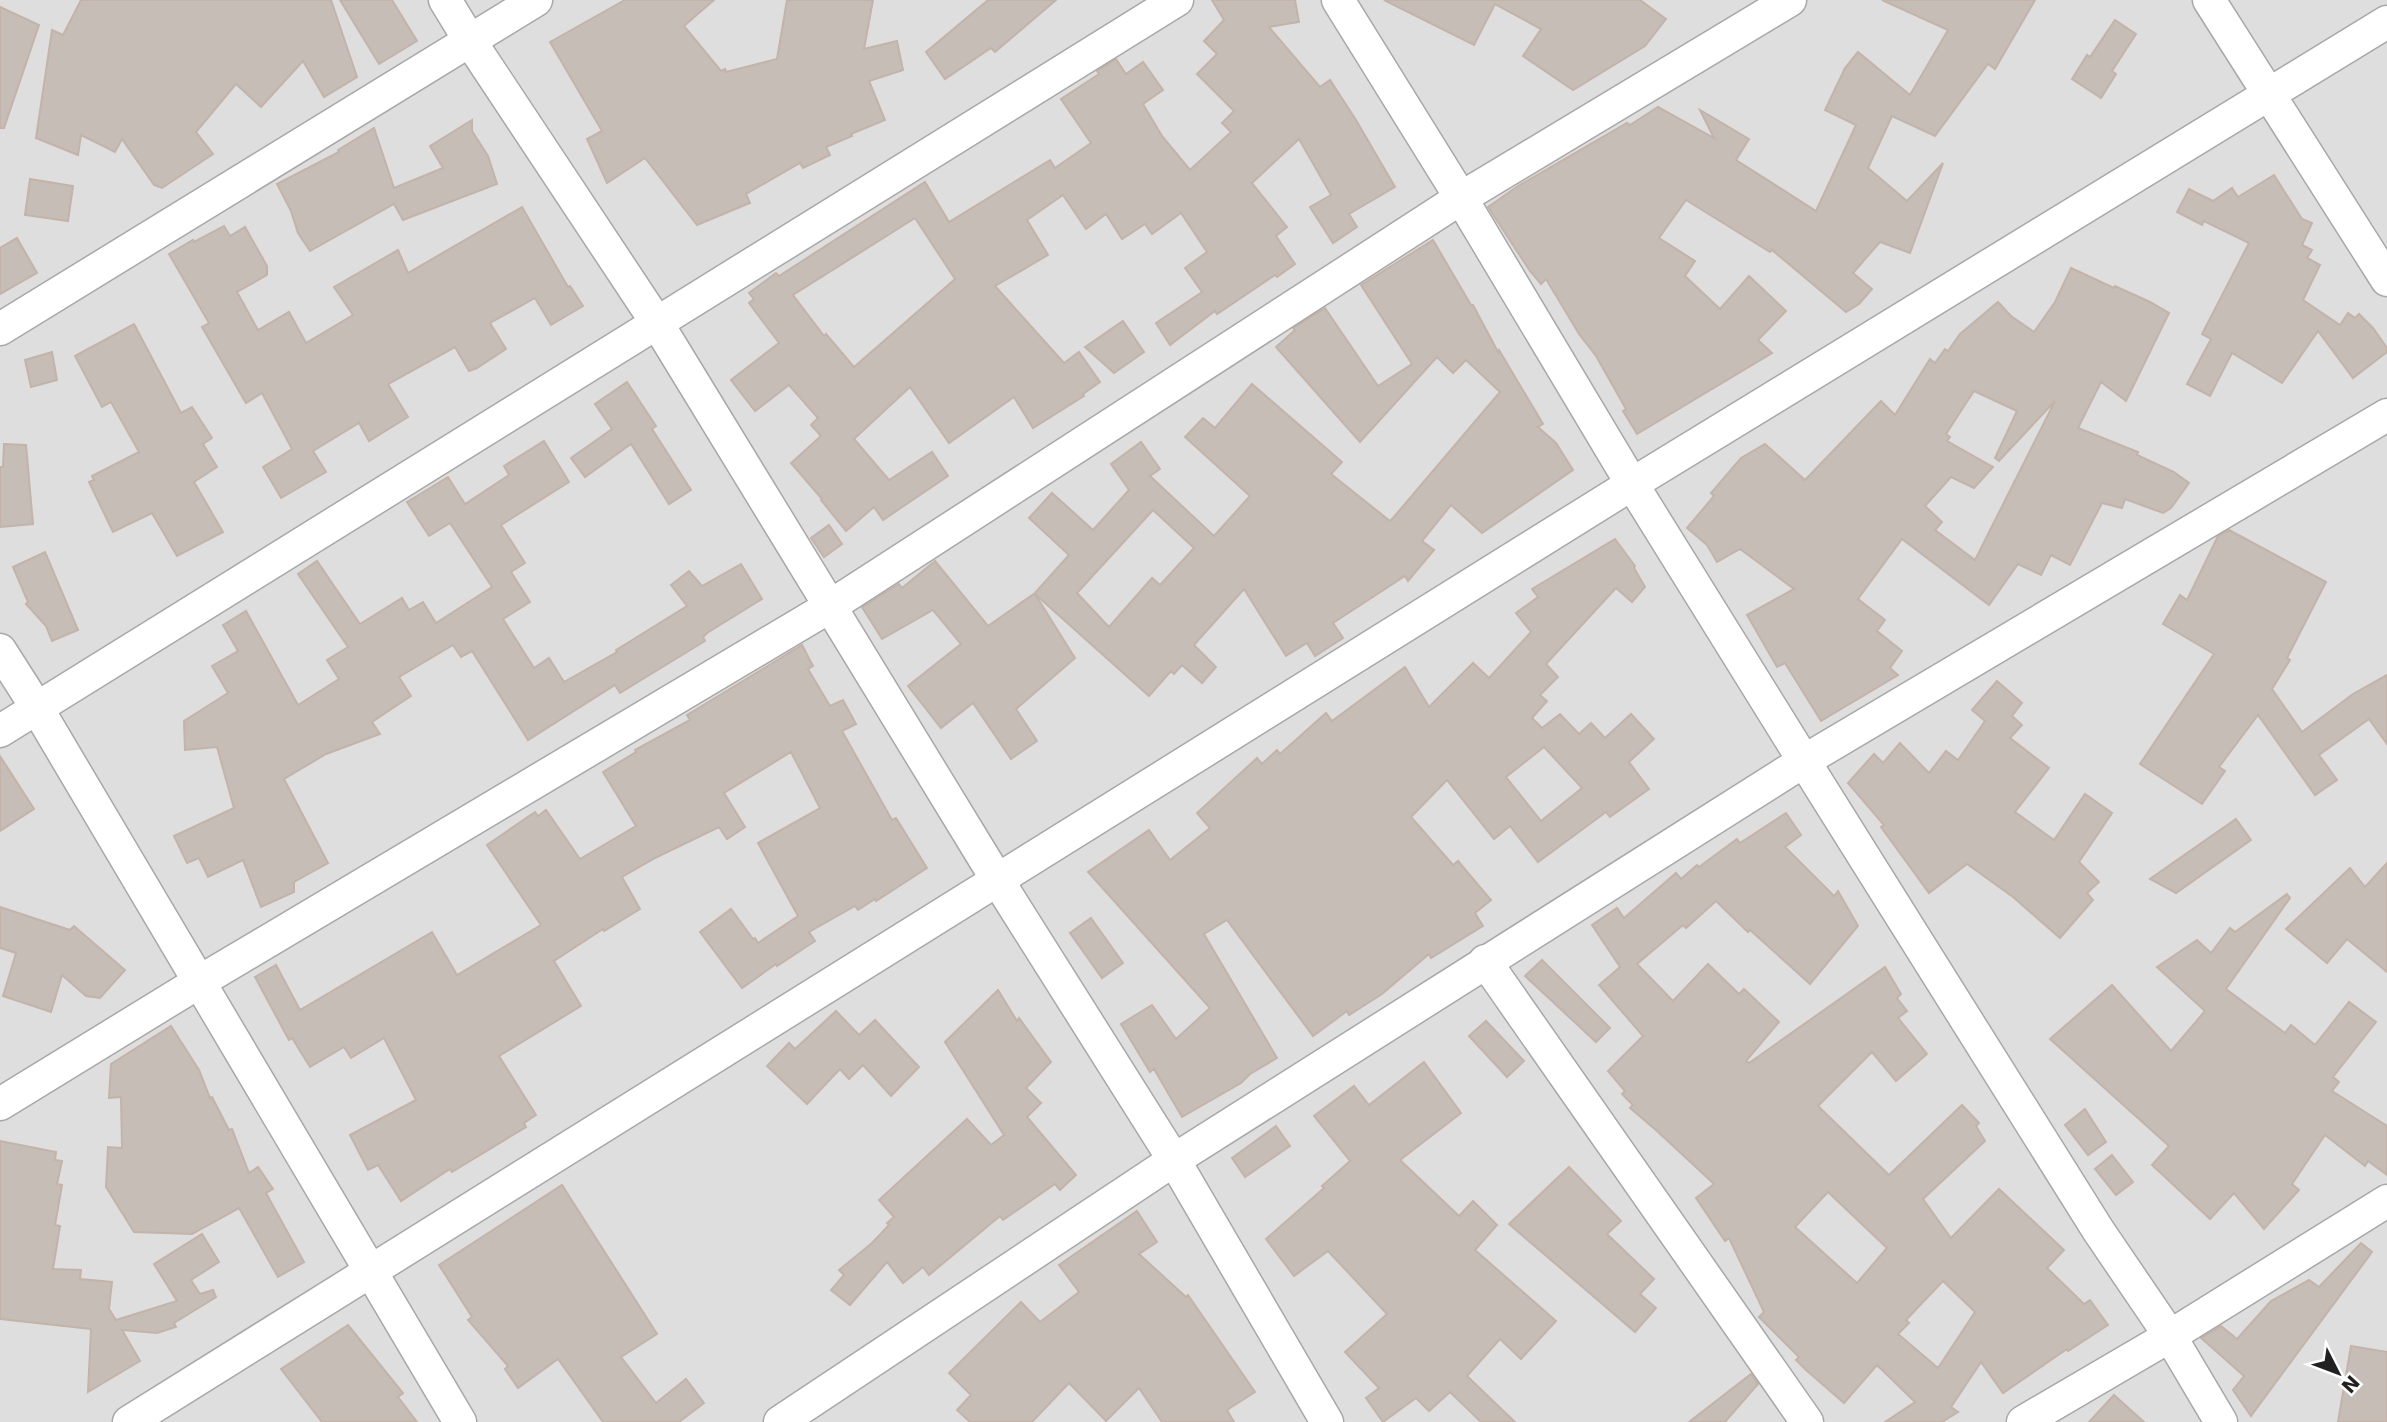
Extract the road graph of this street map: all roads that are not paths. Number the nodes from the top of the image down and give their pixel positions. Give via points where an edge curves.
1 (445, 0) edge
2 (536, 0) edge
3 (1177, 0) edge
4 (1338, 0) edge
5 (1790, 0) edge
6 (2209, 0) edge
7 (2387, 22) edge
8 (470, 41) junction
9 (2269, 95) junction
10 (1461, 198) junction
11 (2387, 280) edge
12 (657, 323) junction
13 (0, 329) edge
14 (2387, 415) edge
15 (1632, 484) junction
16 (829, 607) junction
17 (0, 650) edge
18 (37, 708) junction
19 (0, 731) edge
20 (1804, 761) junction
21 (998, 881) junction
22 (1485, 961) junction
23 (199, 982) junction
24 (0, 1104) edge
25 (1174, 1160) junction
26 (2387, 1201) edge
27 (371, 1273) junction
28 (2170, 1336) junction
29 (129, 1422) edge
30 (460, 1422) edge
31 (780, 1422) edge
32 (1328, 1422) edge
33 (1807, 1422) edge
34 (2023, 1422) edge
35 (2221, 1422) edge

1 - 8 street
2 - 8 street
3 - 12 street
4 - 10 street
5 - 10 street
6 - 9 street
7 - 9 street
8 - 12 street
8 - 13 street
9 - 11 street
9 - 15 street
10 - 15 street
10 - 16 street
12 - 16 street
12 - 18 street
14 - 20 street
15 - 20 street
15 - 21 street
16 - 21 street
16 - 23 street
17 - 18 street
18 - 19 street
18 - 23 street
20 - 22 street
20 - 28 street via 2098,1230
21 - 25 street
21 - 27 street
22 - 25 street
22 - 33 street
23 - 24 street
23 - 27 street
25 - 31 street
25 - 32 street
26 - 28 street
27 - 29 street
27 - 30 street
28 - 34 street
28 - 35 street

